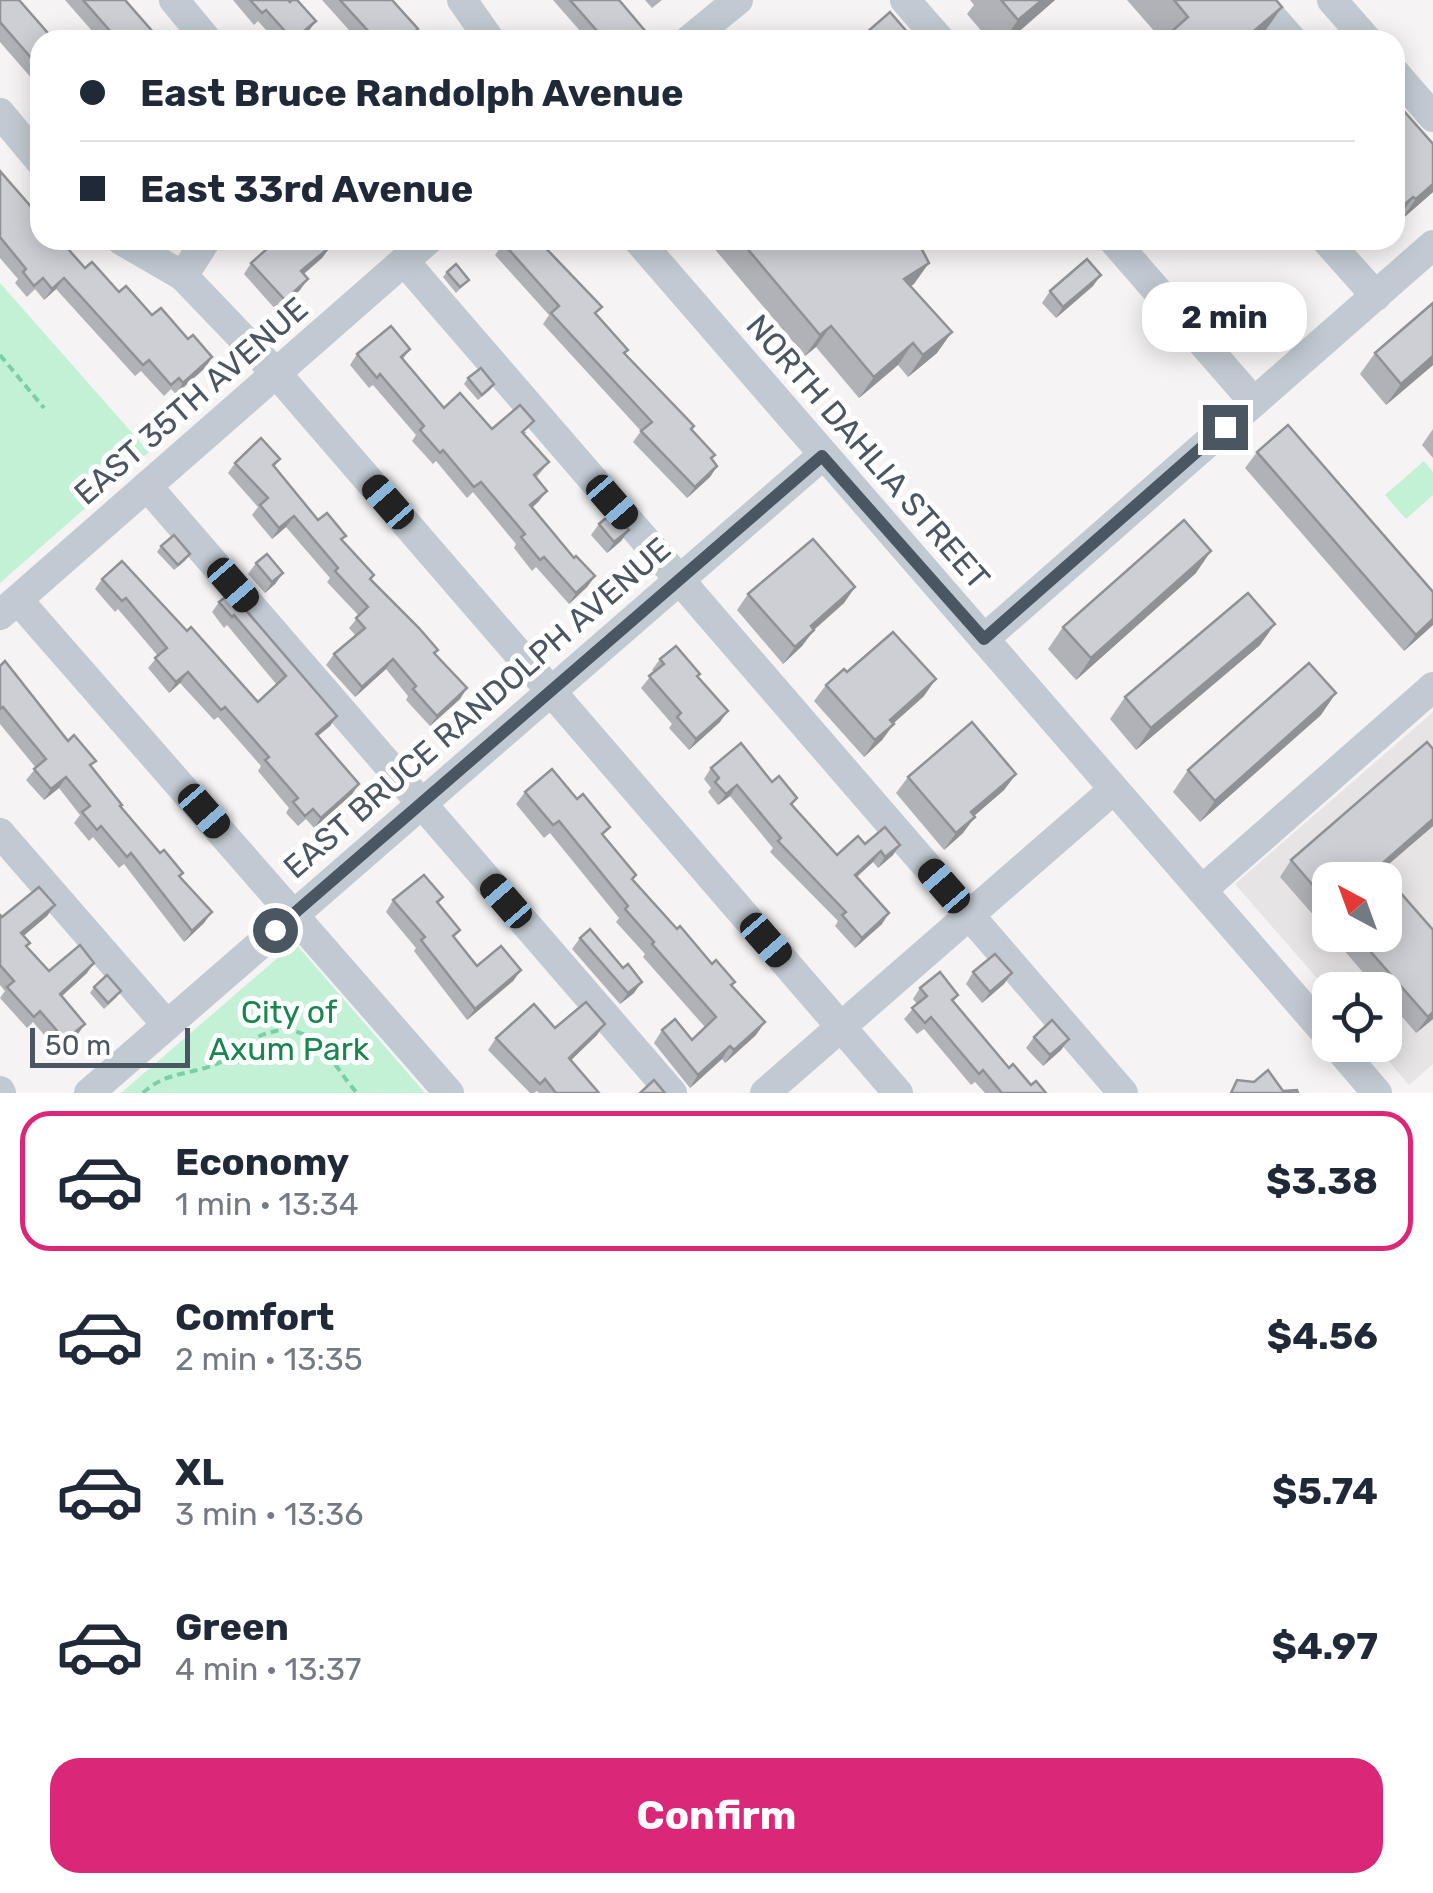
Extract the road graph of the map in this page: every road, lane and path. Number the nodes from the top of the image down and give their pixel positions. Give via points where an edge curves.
1 (174, 0) edge
2 (462, 0) edge
3 (738, 0) edge
4 (905, 0) edge
5 (1257, 0) edge
6 (1332, 0) edge
7 (698, 21) edge
8 (199, 30) edge
9 (483, 30) edge
10 (931, 30) edge
11 (1283, 30) edge
12 (1358, 30) edge
13 (1405, 85) edge
14 (0, 113) edge
15 (1433, 118) edge
16 (30, 149) edge
17 (1433, 246) edge
18 (139, 250) edge
19 (200, 250) edge
20 (417, 250) edge
21 (647, 250) edge
22 (1122, 250) edge
23 (1335, 250) edge
24 (404, 261) junction
25 (183, 276) junction
26 (1376, 296) junction
27 (0, 355) edge
28 (276, 373) junction
29 (1254, 402) junction
30 (44, 408) dead end
31 (822, 456) junction
32 (148, 486) junction
33 (679, 579) junction
34 (9, 607) edge
35 (984, 639) junction
36 (1433, 687) edge
37 (550, 690) junction
38 (1113, 790) junction
39 (420, 803) junction
40 (0, 833) edge
41 (1209, 898) junction
42 (294, 914) junction
43 (969, 915) junction
44 (1312, 1017) edge
45 (167, 1025) junction
46 (840, 1026) junction
47 (1351, 1062) edge
48 (89, 1093) edge
49 (143, 1093) edge
50 (357, 1093) edge
51 (448, 1093) edge
52 (672, 1093) edge
53 (765, 1093) edge
54 (898, 1093) edge
55 (1123, 1093) edge
56 (1377, 1093) edge

1 - 8 street
2 - 9 street
3 - 7 street
4 - 10 street
5 - 11 street
6 - 12 street
13 - 15 street
14 - 16 street
17 - 26 street
18 - 25 street
19 - 25 street
20 - 24 street, EAST 35TH AVENUE
21 - 31 street, NORTH DAHLIA STREET
22 - 29 street
23 - 26 street
24 - 28 street, EAST 35TH AVENUE
24 - 33 street
25 - 28 street
26 - 29 street
27 - 30 path
28 - 32 street, EAST 35TH AVENUE
28 - 37 street
29 - 35 street
31 - 33 street, EAST BRUCE RANDOLPH AVENUE
31 - 35 street, NORTH DAHLIA STREET
32 - 34 street, EAST 35TH AVENUE
32 - 39 street
33 - 37 street, EAST BRUCE RANDOLPH AVENUE
33 - 43 street
34 - 42 street
35 - 38 street, NORTH DAHLIA STREET
36 - 41 street
37 - 39 street, EAST BRUCE RANDOLPH AVENUE
37 - 46 street
38 - 41 street, NORTH DAHLIA STREET
38 - 43 street
39 - 42 street, EAST BRUCE RANDOLPH AVENUE
39 - 52 street
40 - 45 street
41 - 44 street, NORTH DAHLIA STREET
42 - 45 street, EAST BRUCE RANDOLPH AVENUE
42 - 51 street
43 - 46 street
43 - 55 street
45 - 48 street, EAST BRUCE RANDOLPH AVENUE
46 - 53 street
46 - 54 street
47 - 56 street
49 - 50 path via 160,1078 216,1064 254,1039 281,1032 320,1044

